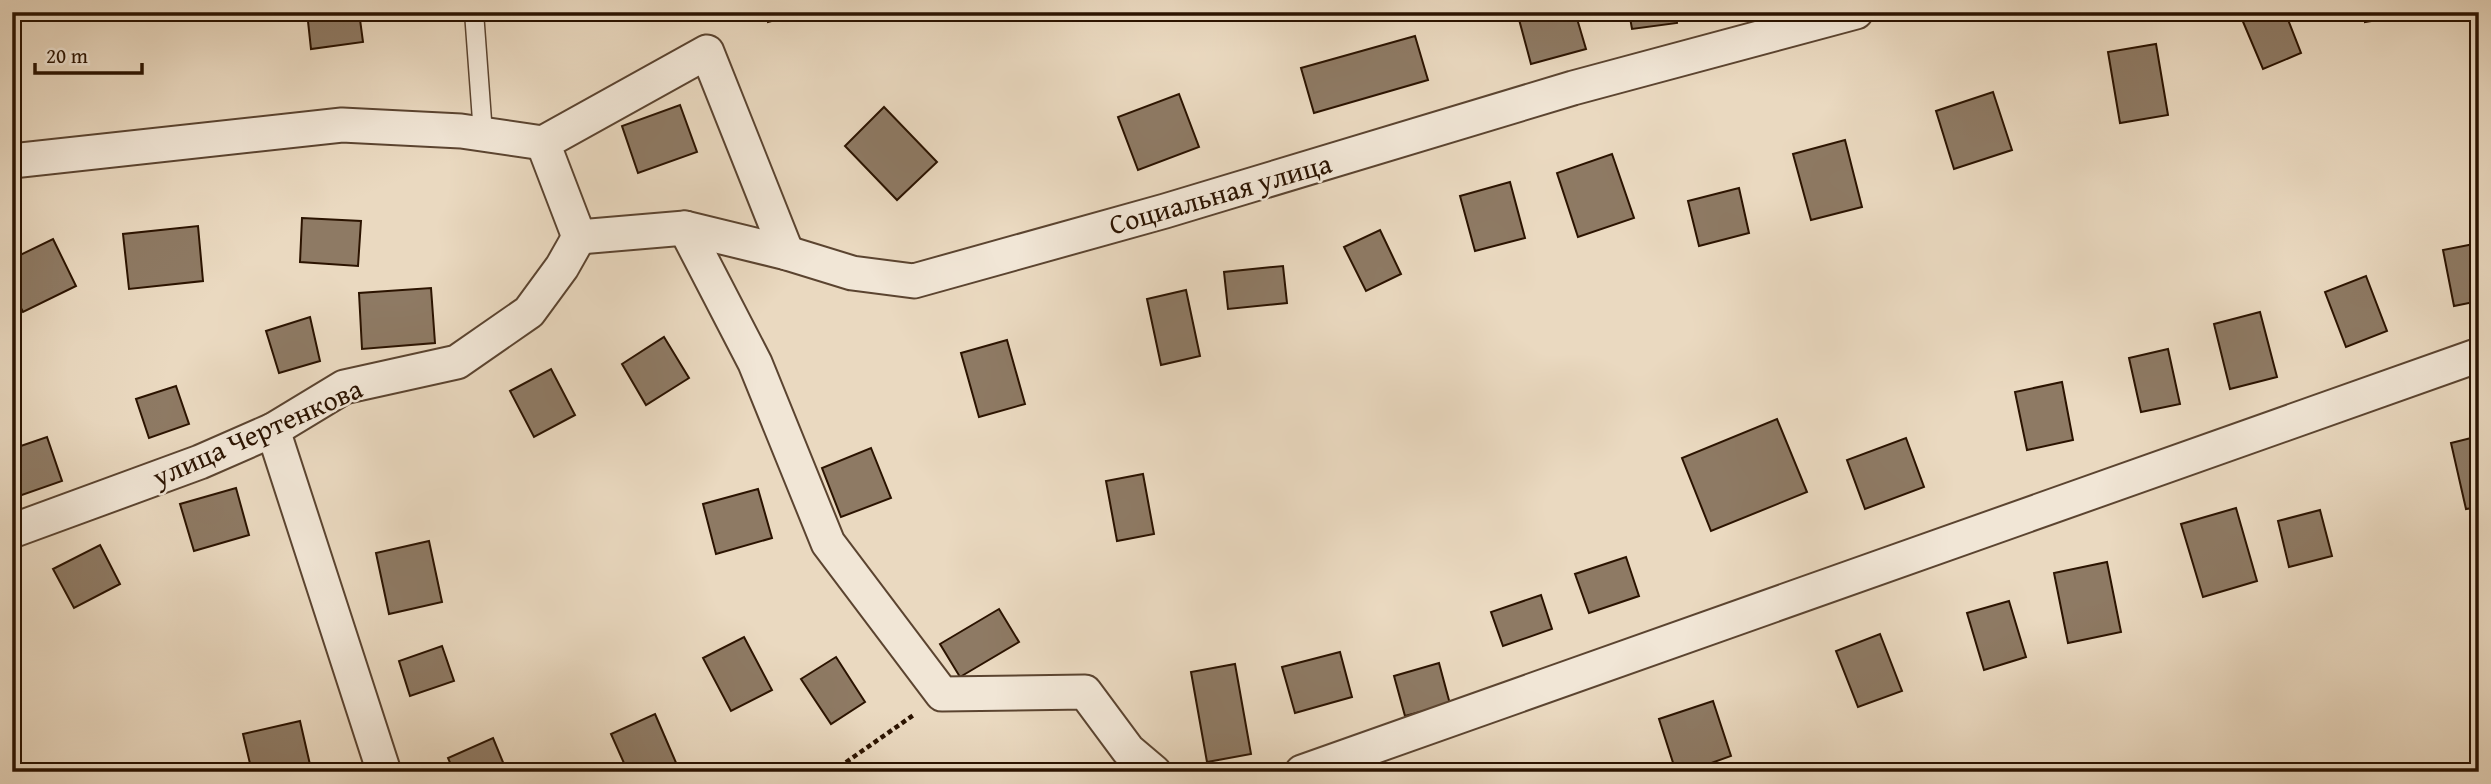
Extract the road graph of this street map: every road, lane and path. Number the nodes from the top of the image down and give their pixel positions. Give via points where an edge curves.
1 (474, 12) edge
2 (1856, 12) edge
3 (483, 134) junction
4 (543, 143) junction
5 (12, 162) edge
6 (685, 228) junction
7 (579, 237) junction
8 (787, 253) junction
9 (2479, 355) edge
10 (273, 430) junction
11 (12, 531) edge
12 (943, 694) junction
13 (384, 772) edge
14 (832, 772) edge
15 (1154, 772) edge
16 (1302, 772) edge

1 - 3 lane
2 - 8 street, Социальная улица via 1573,88 914,281 852,273
3 - 4 street
3 - 5 street via 342,125
4 - 7 street
4 - 8 street via 707,52
6 - 7 street, Социальная улица
6 - 8 street, Социальная улица
6 - 12 street via 755,363 828,542
7 - 10 street, улица Чертенкова via 529,312 457,362 344,387
9 - 16 street
10 - 11 street, улица Чертенкова via 201,462
10 - 13 street
12 - 14 path
12 - 15 street via 1085,692 1128,750

